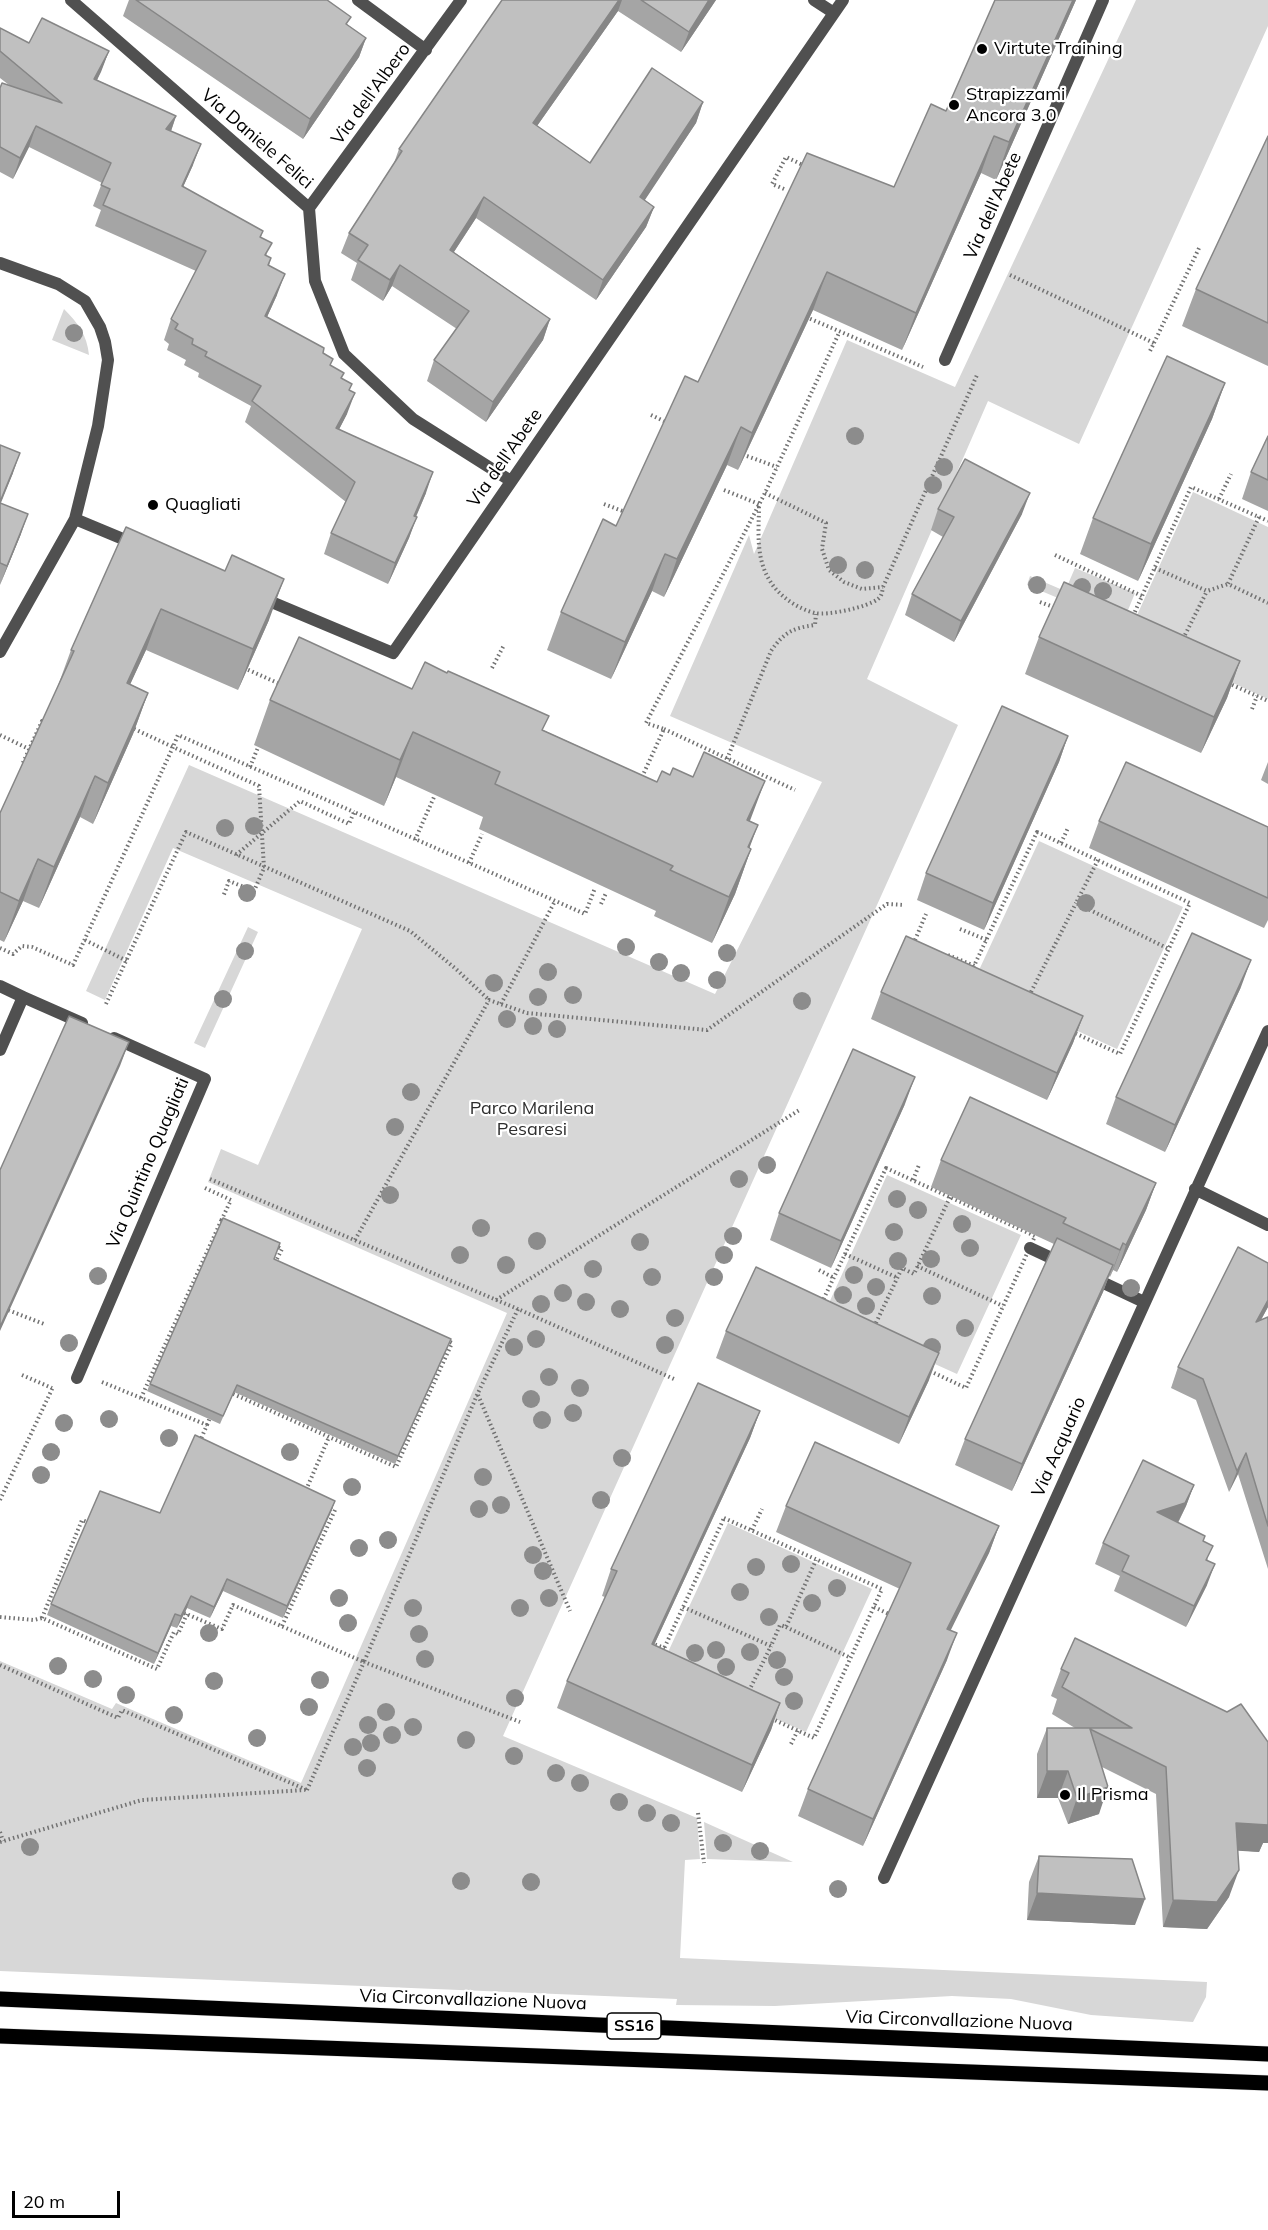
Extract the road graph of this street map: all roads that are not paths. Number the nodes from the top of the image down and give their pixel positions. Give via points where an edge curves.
1 (71, 0) edge
2 (358, 0) edge
3 (461, 0) edge
4 (814, 0) edge
5 (843, 0) edge
6 (1103, 0) edge
7 (834, 13) junction
8 (426, 50) junction
9 (309, 208) junction
10 (0, 263) edge
11 (945, 360) dead end
12 (511, 481) junction
13 (75, 519) junction
14 (147, 549) edge
15 (250, 593) edge
16 (4, 634) edge
17 (0, 652) edge
18 (0, 986) edge
19 (23, 997) junction
20 (1268, 1031) edge
21 (0, 1050) edge
22 (1195, 1189) junction
23 (1268, 1225) edge
24 (1030, 1248) road end
25 (1144, 1302) junction
26 (77, 1378) dead end
27 (884, 1878) dead end
28 (0, 1999) edge
29 (0, 2036) edge
30 (1268, 2054) edge
31 (1268, 2084) edge

1 - 9 street, Via Daniele Felici
2 - 8 street
3 - 8 street, Via dell'Albero
4 - 7 street
5 - 7 street, Via dell'Abete
6 - 11 street, Via dell'Abete
7 - 12 street, Via dell'Abete
8 - 9 street, Via dell'Albero
9 - 12 street, Via Daniele Felici via 315,281 344,354 413,419
10 - 13 street via 58,284 85,301 105,342 108,360 98,426
12 - 15 street, Via dell'Abete via 393,653
13 - 14 street
13 - 16 street
16 - 17 street
18 - 19 street, Via Quintino Quagliati
19 - 21 street
19 - 26 street, Via Quintino Quagliati via 205,1079
20 - 22 street, Via Acquario
22 - 23 street
22 - 25 street, Via Acquario
24 - 25 street
25 - 27 street, Via Acquario
28 - 30 main road, Via Circonvallazione Nuova / SS16
29 - 31 main road, SS16

